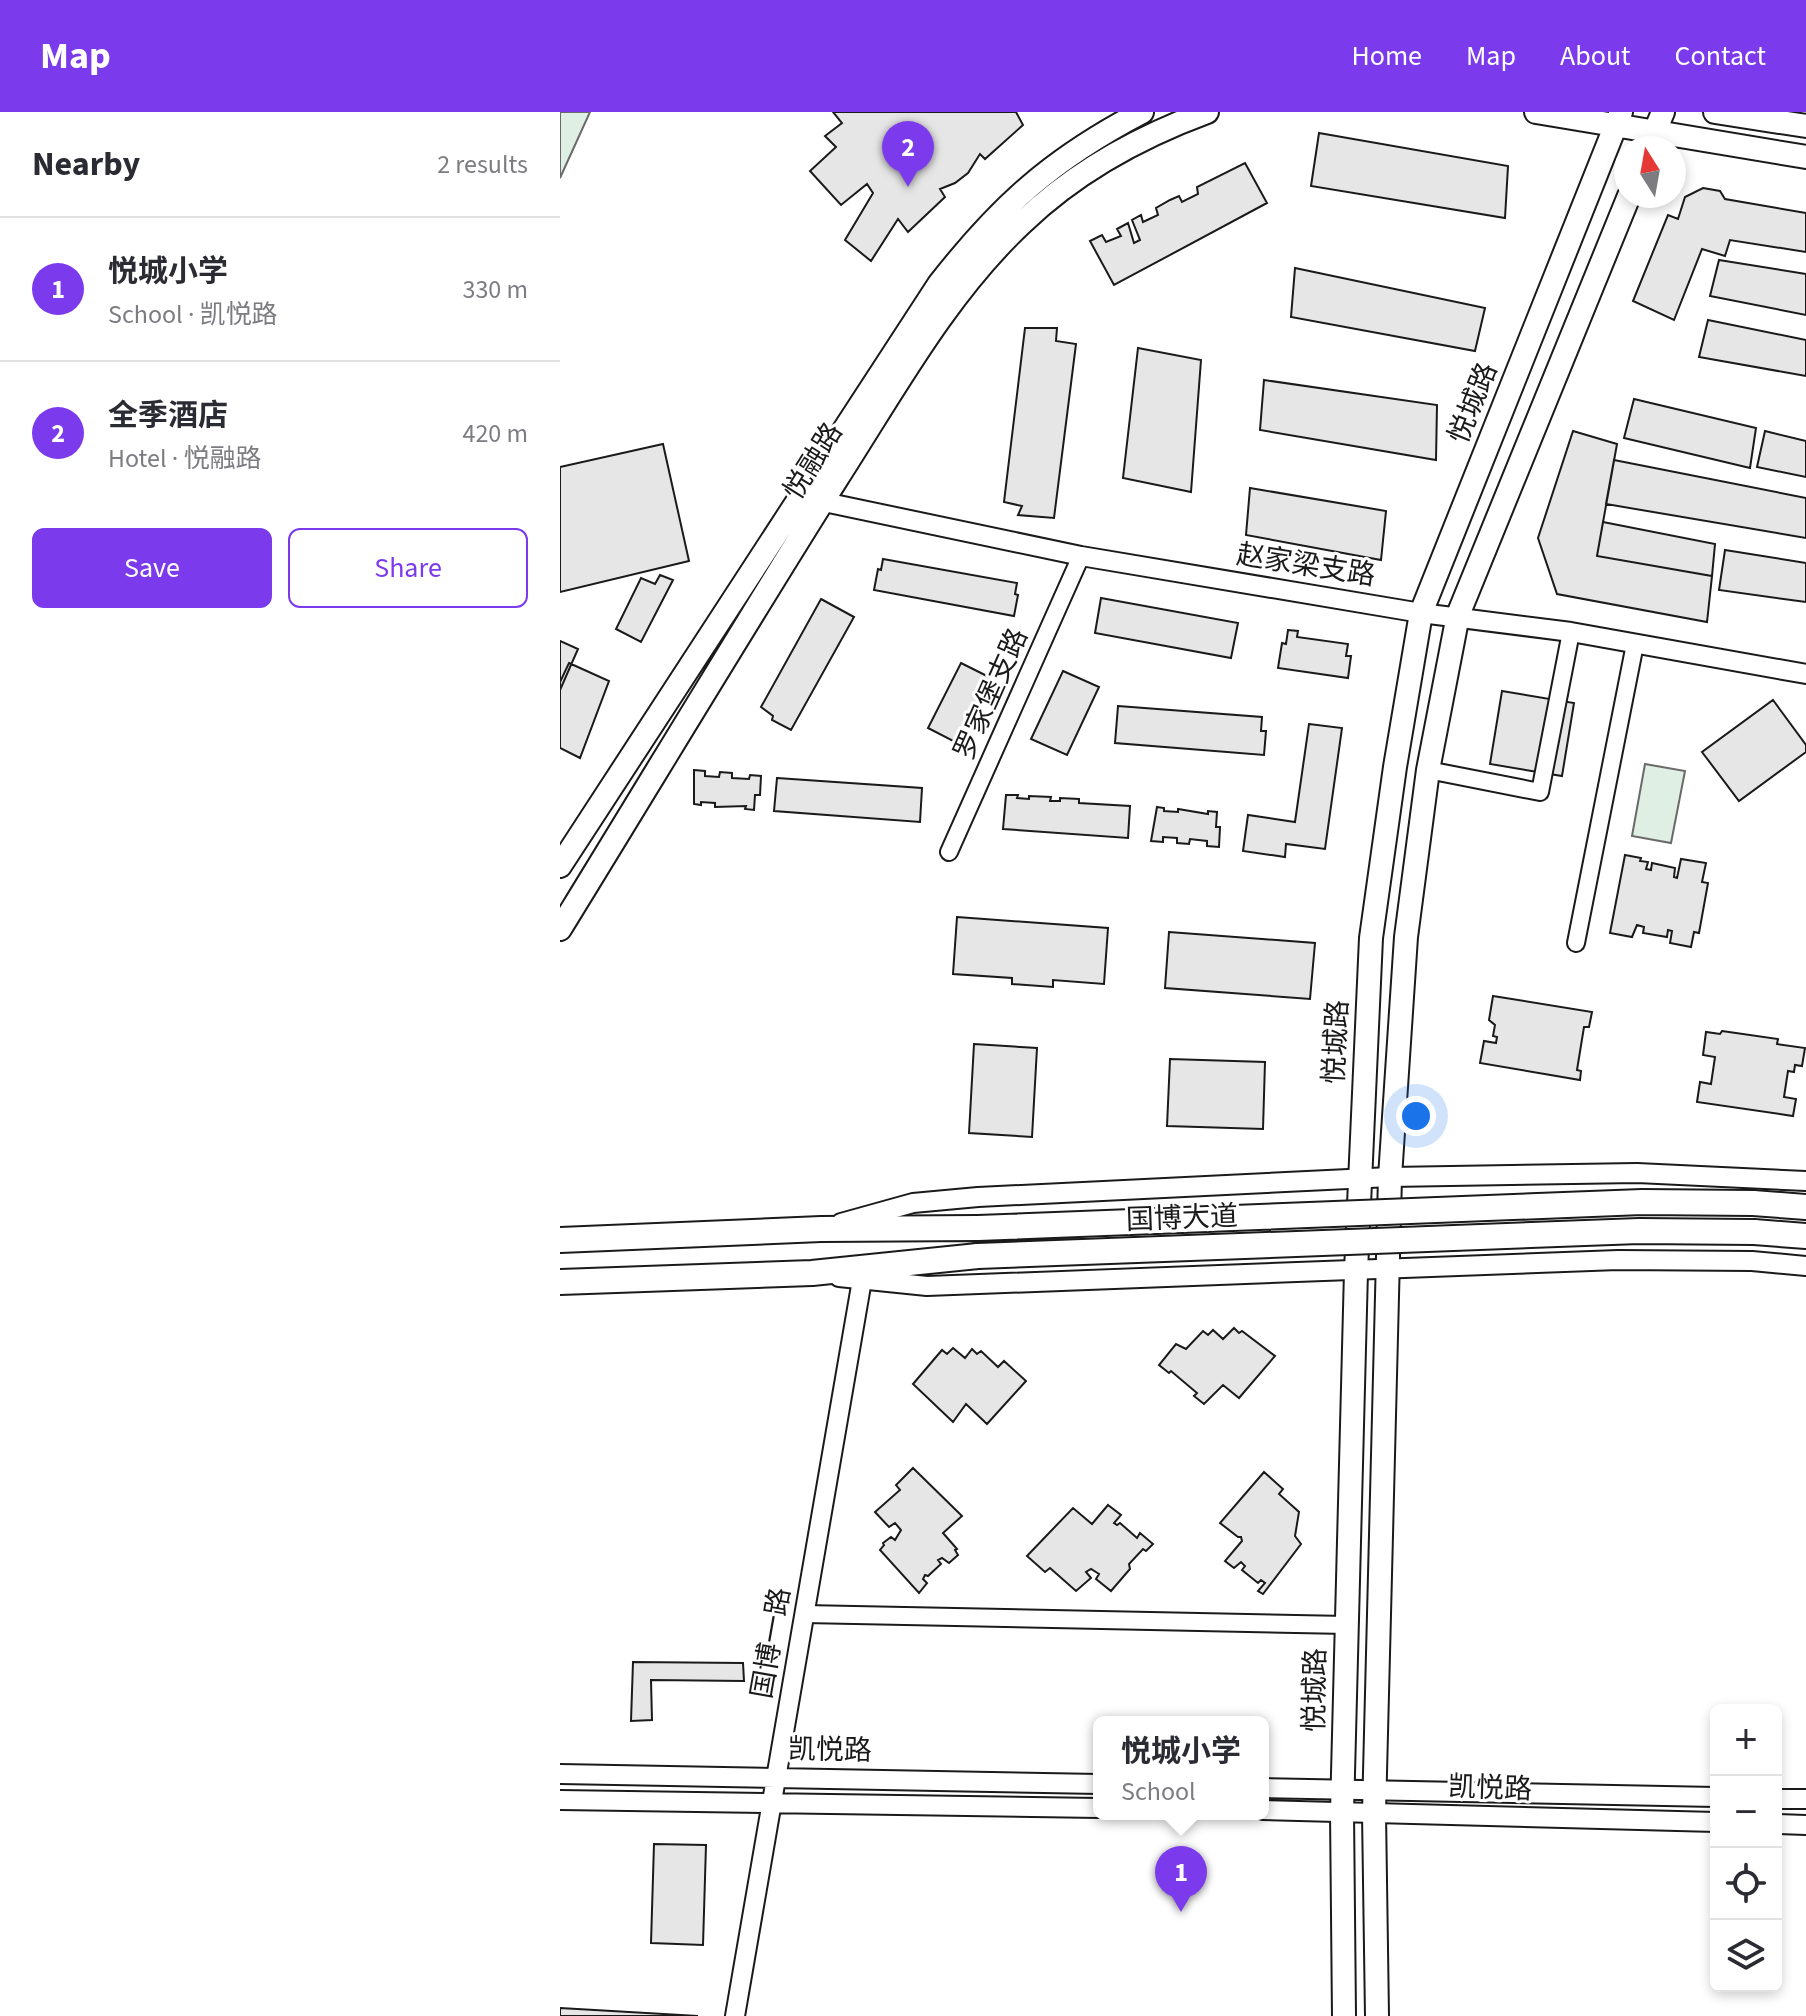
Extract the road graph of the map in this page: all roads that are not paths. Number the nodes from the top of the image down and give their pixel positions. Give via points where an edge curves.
1 (1142, 112) edge
2 (1207, 112) edge
3 (1536, 112) edge
4 (1663, 112) edge
5 (1715, 112) edge
6 (1619, 119) edge
7 (1806, 126) edge
8 (1644, 136) edge
9 (1653, 136) edge
10 (1686, 145) edge
11 (1806, 157) edge
12 (1624, 208) edge
13 (800, 496) junction
14 (823, 501) junction
15 (1081, 556) junction
16 (1421, 613) junction
17 (1458, 615) junction
18 (1571, 632) junction
19 (1635, 644) junction
20 (1806, 674) edge
21 (1428, 770) junction
22 (949, 852) dead end
23 (560, 866) edge
24 (560, 929) edge
25 (1576, 943) dead end
26 (1390, 1177) junction
27 (1360, 1179) junction
28 (1806, 1181) edge
29 (1806, 1207) edge
30 (821, 1229) junction
31 (1806, 1236) edge
32 (560, 1240) edge
33 (1806, 1266) edge
34 (1388, 1270) junction
35 (1356, 1271) junction
36 (812, 1273) junction
37 (862, 1280) junction
38 (560, 1282) edge
39 (804, 1614) junction
40 (1347, 1625) junction
41 (560, 1774) edge
42 (775, 1777) junction
43 (1093, 1784) edge
44 (1269, 1789) edge
45 (1375, 1789) junction
46 (1710, 1797) edge
47 (1782, 1799) edge
48 (1806, 1799) edge
49 (560, 1800) edge
50 (1342, 1801) junction
51 (771, 1802) junction
52 (1093, 1808) edge
53 (1269, 1809) edge
54 (1374, 1813) junction
55 (1710, 1822) edge
56 (1782, 1824) edge
57 (1806, 1825) edge
58 (735, 2016) edge
59 (1344, 2016) edge
60 (1377, 2016) edge

1 - 13 main road, 悦融路 via 1050,168 971,243 908,329
2 - 14 main road, 悦融路 via 1111,156 1022,222 955,299
3 - 6 main road
4 - 9 main road
5 - 7 main road
6 - 8 main road
6 - 16 main road, 悦城路
10 - 11 main road
12 - 17 main road
13 - 14 street, 赵家梁支路
13 - 23 main road, 悦融路
14 - 15 street, 赵家梁支路
14 - 24 main road, 悦融路
15 - 16 street, 赵家梁支路
15 - 22 street, 罗家堡支路
16 - 17 street, 赵家梁支路
16 - 27 main road, 悦城路 via 1371,938
17 - 18 street, 赵家梁支路
17 - 21 main road
18 - 19 street, 赵家梁支路
18 - 21 street via 1540,792
19 - 20 street, 赵家梁支路
19 - 25 street
21 - 26 main road via 1406,937
26 - 27 street
26 - 28 street via 1637,1173
26 - 34 main road
27 - 30 street via 913,1203
27 - 35 main road, 悦城路
29 - 30 main road, 国博大道, bridge via 1642,1202 978,1228
30 - 32 main road, 国博大道
31 - 36 main road, 国博大道, bridge via 1639,1231 978,1256
33 - 34 street via 1618,1260
34 - 35 street
34 - 45 main road
35 - 37 street via 927,1286
35 - 40 main road, 悦城路
36 - 37 street
36 - 38 main road, 国博大道
37 - 39 street, 国博一路
39 - 40 street
39 - 42 street, 国博一路
40 - 50 main road, 悦城路
41 - 42 street, 凯悦路
42 - 43 street, 凯悦路
42 - 51 street, 国博一路
44 - 50 street, 凯悦路
45 - 46 street, 凯悦路
45 - 50 street, 凯悦路
45 - 54 main road
47 - 48 street
49 - 51 street, 凯悦路
50 - 53 street, 凯悦路
50 - 54 street, 凯悦路
50 - 59 main road, 悦城路
51 - 52 street, 凯悦路
51 - 58 street, 国博一路
54 - 55 street, 凯悦路
54 - 60 main road
56 - 57 street

